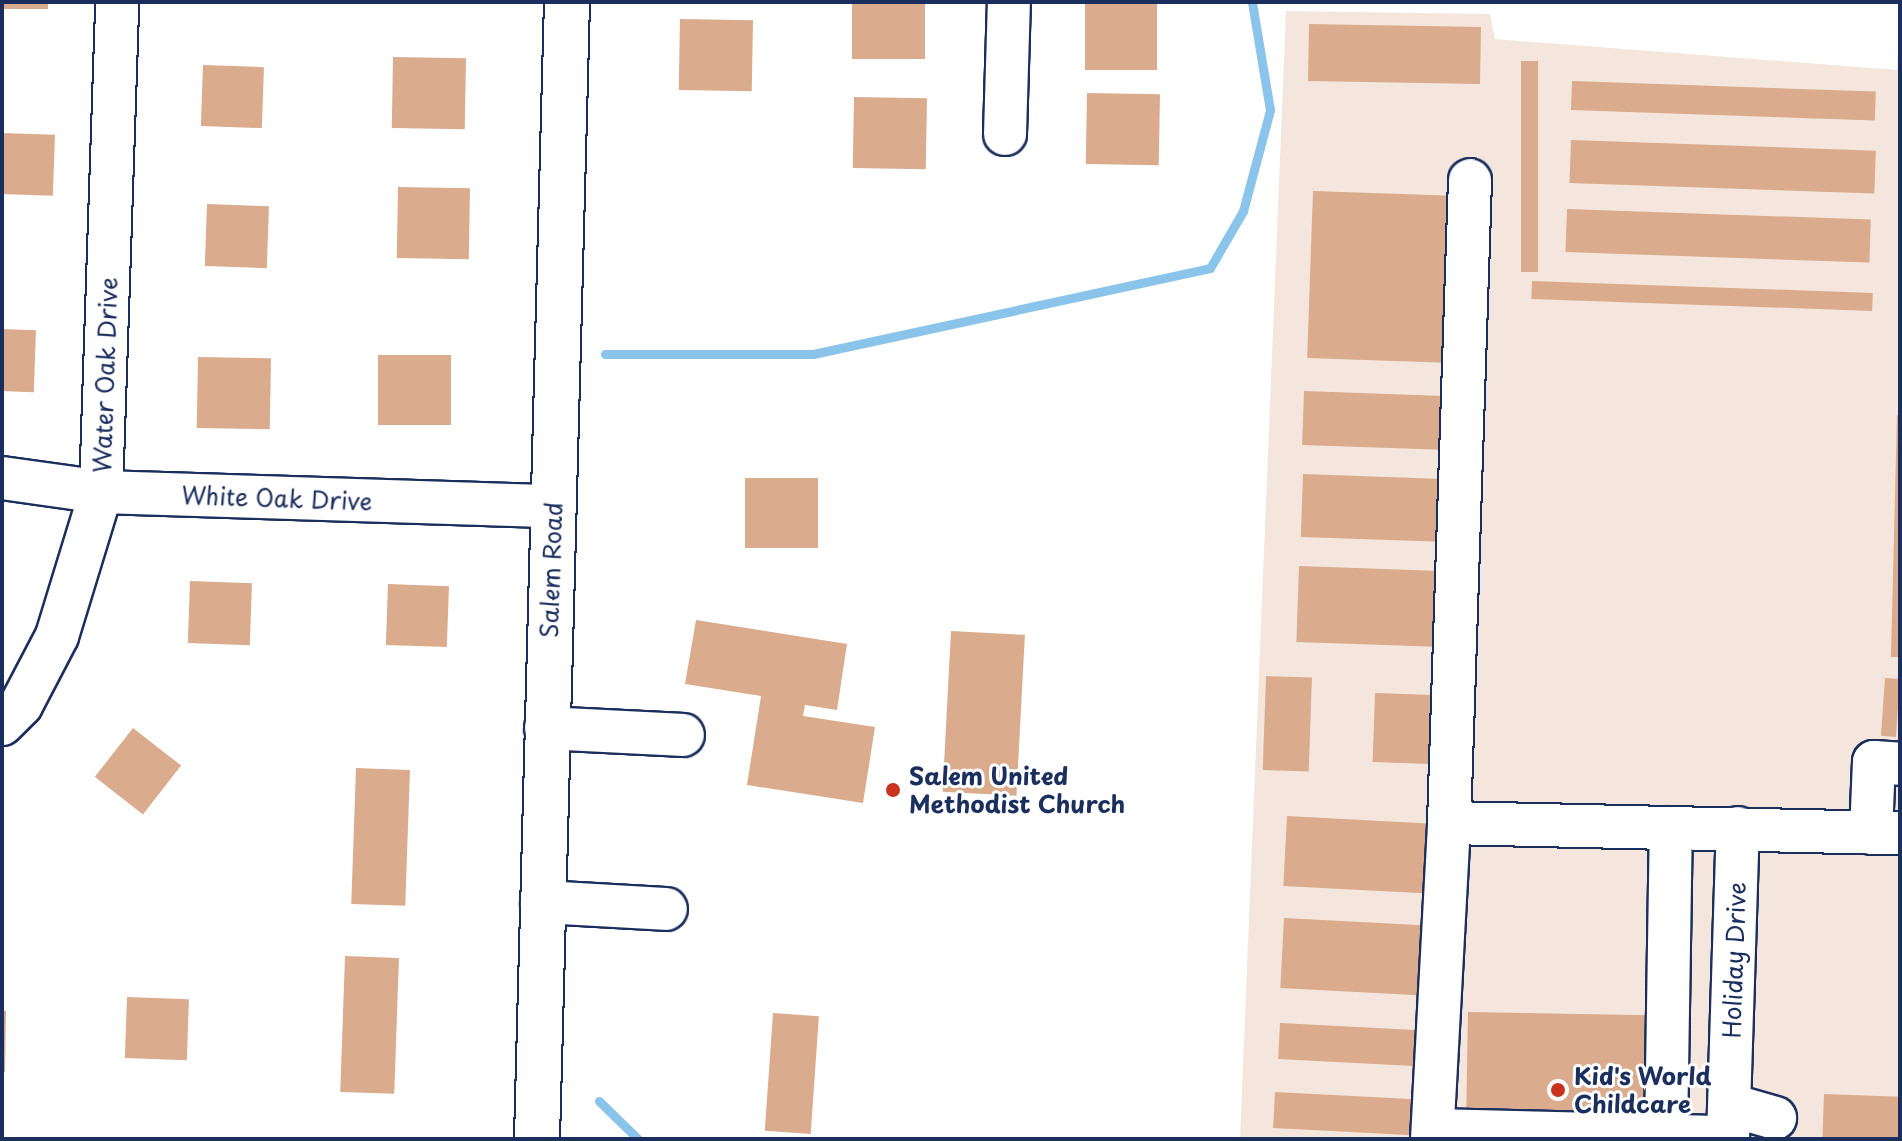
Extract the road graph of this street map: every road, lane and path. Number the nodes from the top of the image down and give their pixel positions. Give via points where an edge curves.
1 (117, 2) edge
2 (567, 2) edge
3 (1009, 2) edge
4 (1005, 134) dead end
5 (1470, 180) dead end
6 (2, 478) edge
7 (101, 492) junction
8 (553, 506) junction
9 (2, 724) edge
10 (546, 728) junction
11 (683, 735) dead end
12 (1900, 764) edge
13 (1449, 823) junction
14 (1671, 828) junction
15 (1738, 828) junction
16 (1886, 833) edge
17 (542, 902) junction
18 (666, 909) dead end
19 (1775, 1118) dead end
20 (1729, 1127) edge
21 (1432, 1135) edge
22 (1666, 1136) junction
23 (537, 1139) edge

1 - 7 street, Water Oak Drive
2 - 8 main road, Salem Road
3 - 4 street
5 - 13 street
6 - 7 street, White Oak Drive
7 - 8 street, White Oak Drive
7 - 9 street, Water Oak Drive via 57,636 21,705
8 - 10 main road, Salem Road
10 - 11 street
10 - 17 main road, Salem Road
12 - 16 street via 1874,762
13 - 14 street
13 - 21 street
14 - 15 street
14 - 22 street
15 - 16 street
15 - 20 street, Holiday Drive
17 - 18 street
17 - 23 main road, Salem Road
19 - 20 street
20 - 22 street
21 - 22 street

